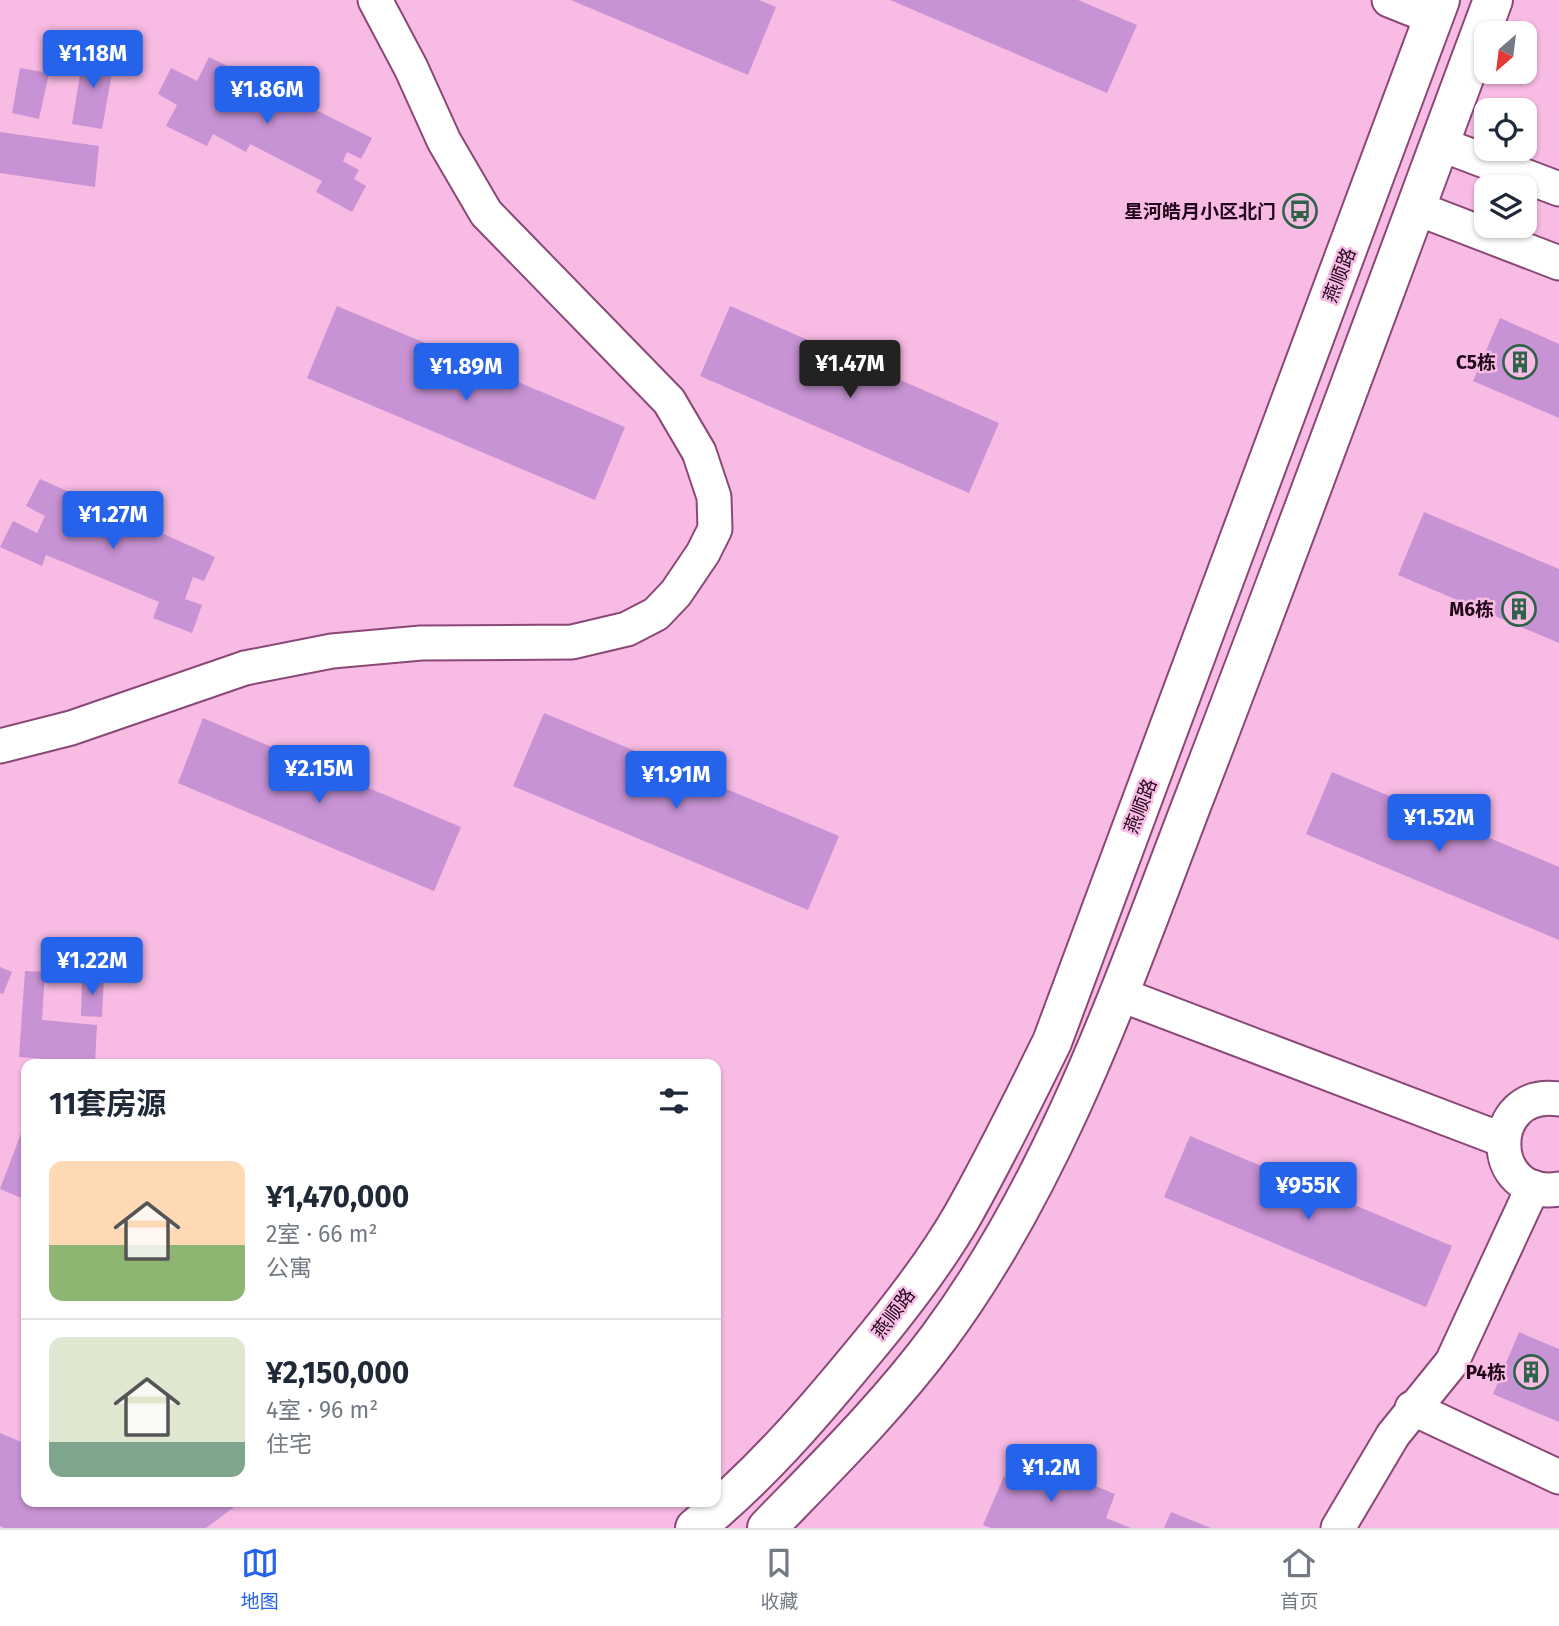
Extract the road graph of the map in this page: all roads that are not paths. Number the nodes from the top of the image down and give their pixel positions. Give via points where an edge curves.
1 (374, 0) edge
2 (1389, 0) edge
3 (1493, 0) edge
4 (1437, 9) edge
5 (1440, 144) junction
6 (1559, 189) edge
7 (1416, 208) junction
8 (1559, 263) edge
9 (0, 746) edge
10 (1122, 985) junction
11 (1559, 1099) edge
12 (1505, 1132) junction
13 (1546, 1188) edge
14 (1412, 1408) junction
15 (1559, 1477) edge
16 (721, 1507) edge
17 (721, 1507) edge
18 (695, 1528) edge
19 (767, 1528) edge
20 (1338, 1528) edge

1 - 9 lane via 444,141 486,213 669,401 699,452 714,497 715,529 704,553 656,614 628,629 572,642 421,643 332,651 245,668 71,728
2 - 4 lane
3 - 5 main road
4 - 16 main road, 燕顺路 via 1052,1042 960,1220 899,1309 814,1412
5 - 6 lane
5 - 7 main road
7 - 8 lane
7 - 10 main road
10 - 12 lane
10 - 19 main road via 1098,1047 1028,1192 952,1317 851,1442
11 - 12 lane via 1541,1098 1526,1104
12 - 13 lane via 1506,1159 1514,1174
13 - 14 lane via 1452,1362
14 - 15 lane
14 - 20 lane
17 - 18 main road, 燕顺路

